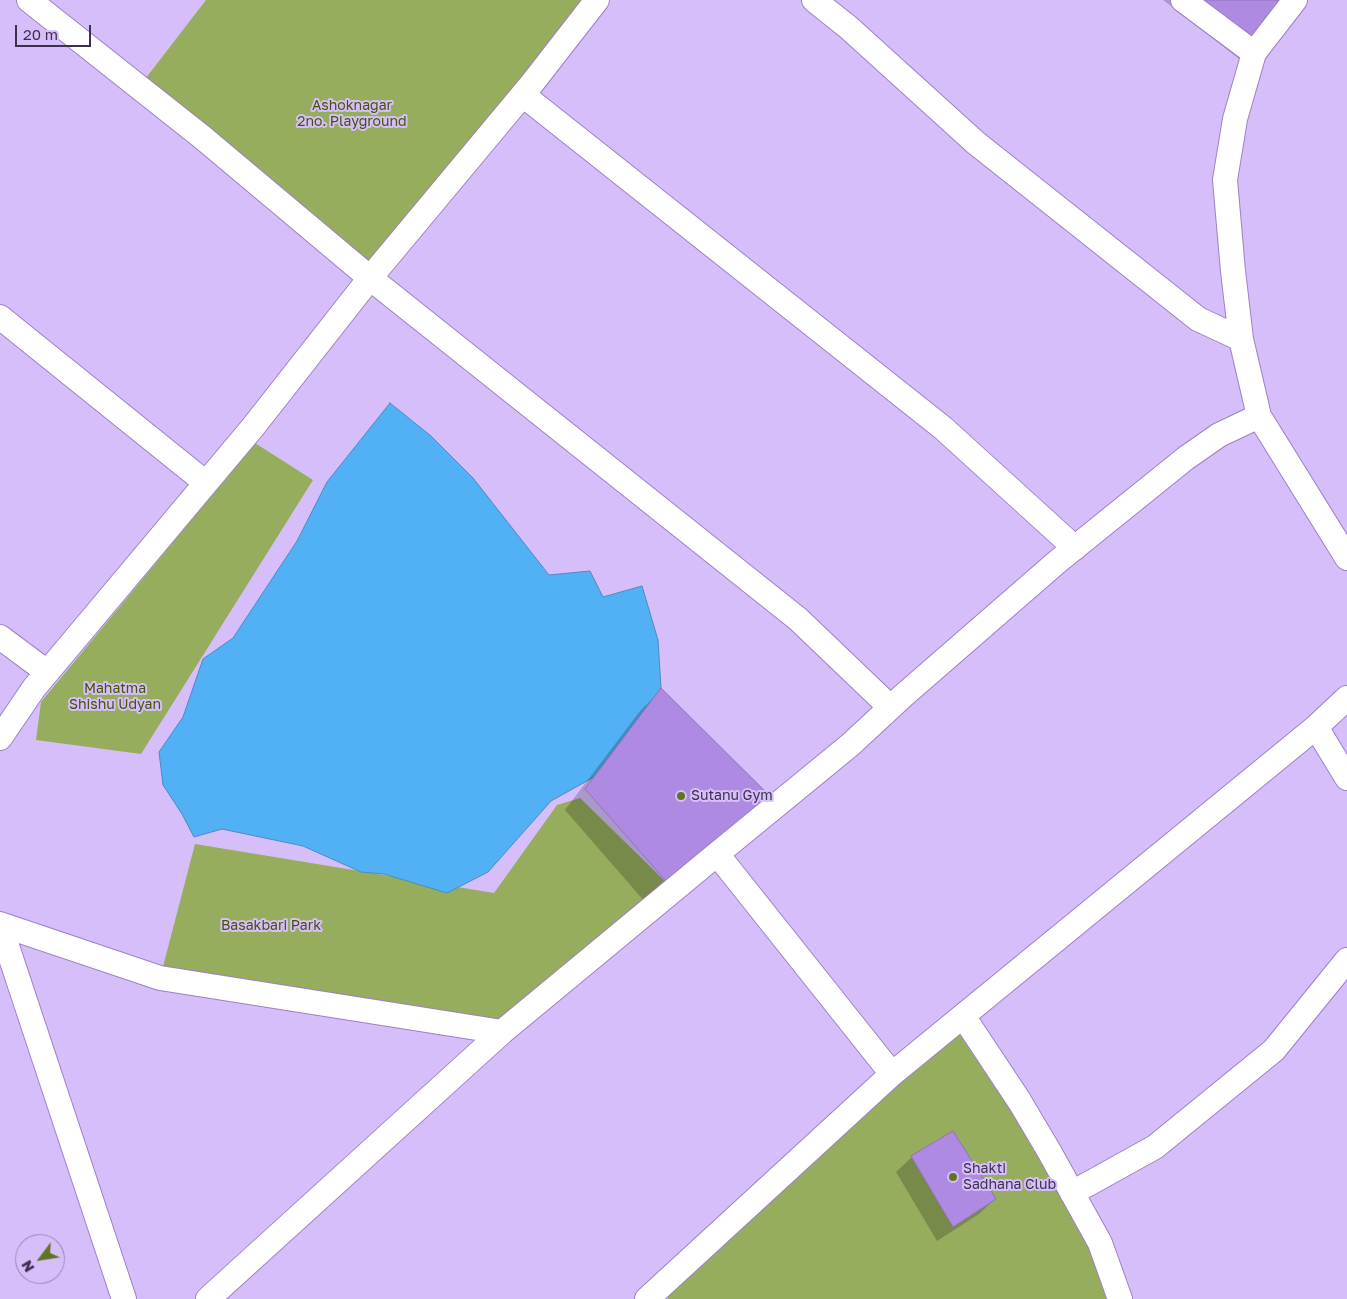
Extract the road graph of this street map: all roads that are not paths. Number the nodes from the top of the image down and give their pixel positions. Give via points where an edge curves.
1 (30, 0) edge
2 (597, 0) edge
3 (814, 0) edge
4 (1183, 0) edge
5 (1295, 0) edge
6 (1254, 53) junction
7 (523, 95) junction
8 (370, 278) junction
9 (0, 317) edge
10 (1241, 339) junction
11 (1258, 416) junction
12 (206, 483) junction
13 (1075, 548) junction
14 (1347, 558) edge
15 (0, 637) edge
16 (47, 672) junction
17 (1347, 698) edge
18 (890, 707) junction
19 (1316, 727) junction
20 (0, 738) edge
21 (1347, 778) edge
22 (717, 854) junction
23 (0, 924) edge
24 (1347, 960) edge
25 (963, 1016) junction
26 (502, 1032) junction
27 (892, 1074) junction
28 (1072, 1193) junction
29 (124, 1299) edge
30 (208, 1299) edge
31 (648, 1299) edge
32 (1120, 1299) edge

1 - 8 street
2 - 7 street
3 - 10 street via 848,26 976,143 1198,319
4 - 6 street
5 - 6 street
6 - 10 street via 1234,119 1225,180
7 - 8 street
7 - 13 street via 943,428
8 - 12 street
8 - 18 street via 798,619
9 - 12 street
10 - 11 street
11 - 13 street via 1219,435 1186,458
11 - 14 street
12 - 16 street
13 - 18 street
15 - 16 street
16 - 20 street
17 - 19 street
18 - 22 street via 850,745
19 - 21 street
19 - 25 street
22 - 26 street
22 - 27 street
23 - 26 street via 160,978
23 - 29 street
24 - 28 street via 1274,1050 1156,1147
25 - 27 street
25 - 28 street via 1020,1102
26 - 30 street
27 - 31 street
28 - 32 street via 1100,1243

